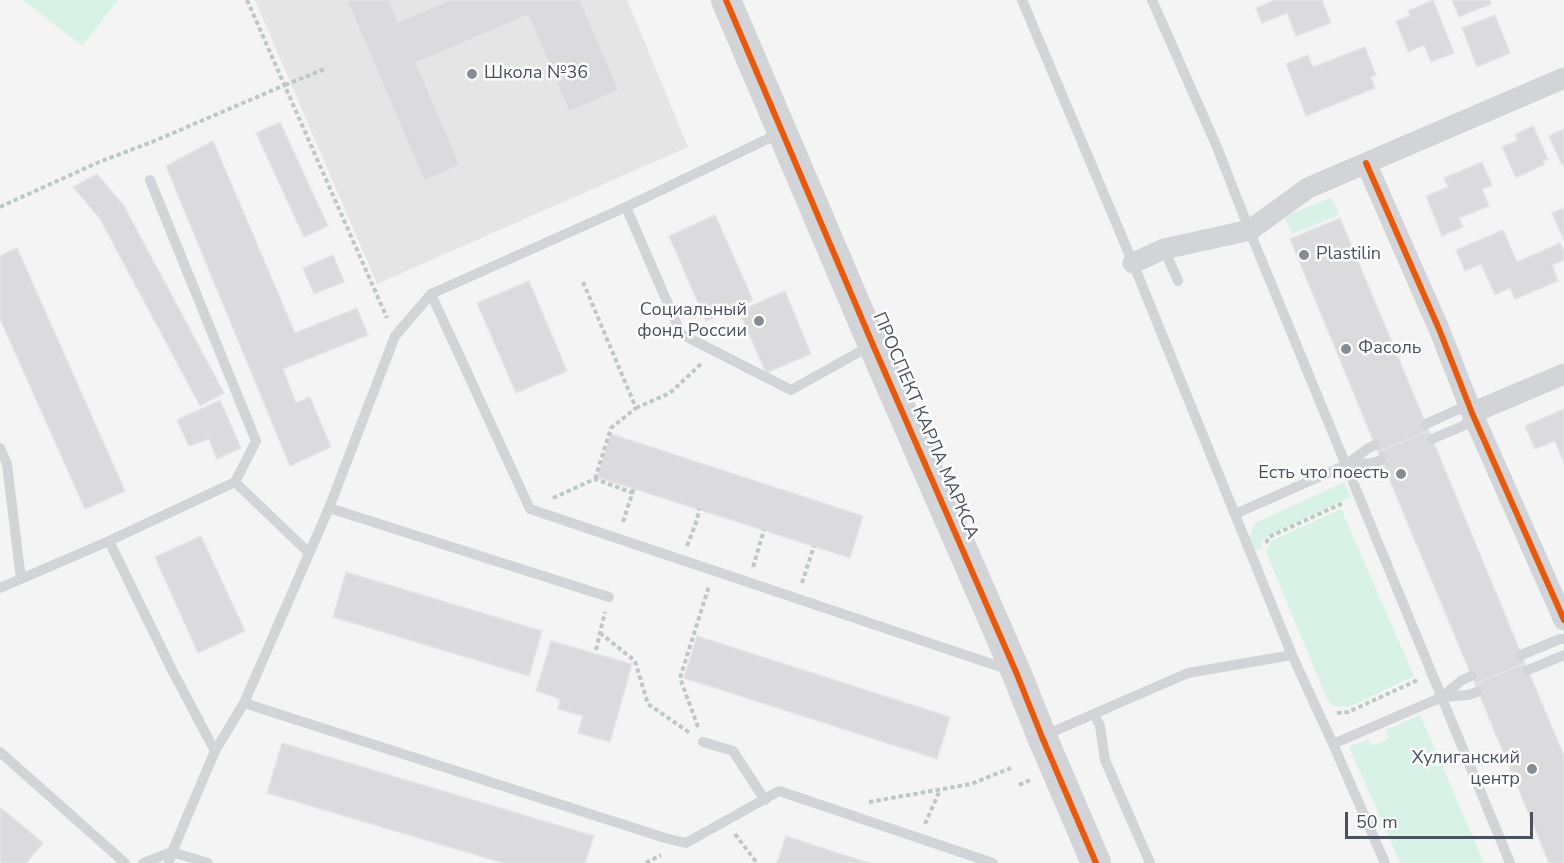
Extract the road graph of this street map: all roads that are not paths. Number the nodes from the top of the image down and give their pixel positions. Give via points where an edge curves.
1 (726, 0) edge
2 (1022, 0) edge
3 (1152, 0) edge
4 (1564, 78) edge
5 (783, 132) junction
6 (1366, 163) junction
7 (150, 180) dead end
8 (626, 207) junction
9 (1250, 230) junction
10 (1164, 249) junction
11 (1133, 263) junction
12 (1178, 281) dead end
13 (431, 294) junction
14 (873, 345) junction
15 (1564, 374) edge
16 (1472, 413) junction
17 (1426, 423) dead end
18 (1432, 438) dead end
19 (1376, 445) dead end
20 (0, 448) edge
21 (1381, 460) dead end
22 (1346, 465) junction
23 (235, 482) junction
24 (329, 508) junction
25 (1235, 514) junction
26 (109, 541) junction
27 (309, 553) junction
28 (21, 579) junction
29 (0, 588) edge
30 (609, 597) road end
31 (1564, 620) edge
32 (1564, 639) edge
33 (1292, 654) junction
34 (1521, 655) dead end
35 (1564, 655) edge
36 (1528, 670) dead end
37 (1016, 672) junction
38 (1471, 676) dead end
39 (1477, 692) dead end
40 (1442, 697) junction
41 (244, 703) junction
42 (1095, 714) junction
43 (1042, 737) junction
44 (703, 742) road end
45 (1333, 744) junction
46 (215, 751) junction
47 (0, 752) edge
48 (765, 800) junction
49 (170, 857) edge
50 (125, 863) edge
51 (143, 863) edge
52 (208, 863) edge
53 (993, 863) edge
54 (1096, 863) edge
55 (1150, 863) edge
56 (1384, 863) edge
57 (1510, 863) edge

1 - 5 street, ПРОСПЕКТ КАРЛА МАРКСА
2 - 11 lane
3 - 9 lane
4 - 6 street
5 - 8 lane
5 - 14 street, ПРОСПЕКТ КАРЛА МАРКСА
6 - 9 street via 1308,188
6 - 16 street
7 - 23 lane via 256,441
8 - 13 lane
8 - 14 lane via 681,334 791,390
9 - 10 street
9 - 22 lane
10 - 11 street
10 - 12 lane
11 - 25 lane
13 - 24 lane via 395,336
13 - 37 lane via 530,509
14 - 37 street, ПРОСПЕКТ КАРЛА МАРКСА
15 - 16 street
16 - 17 lane via 1459,409
16 - 18 lane via 1465,424
16 - 31 street
19 - 22 lane
20 - 28 lane via 8,464
21 - 22 lane
22 - 25 lane
22 - 40 lane
23 - 26 lane
23 - 27 lane
24 - 27 lane
24 - 30 lane
25 - 33 lane
26 - 28 lane
26 - 46 lane
27 - 41 lane
28 - 29 lane
32 - 34 lane
33 - 42 lane via 1188,673
33 - 45 lane
35 - 36 lane
37 - 43 street, ПРОСПЕКТ КАРЛА МАРКСА
38 - 40 lane
39 - 40 lane
40 - 45 lane
40 - 57 lane
41 - 46 lane
41 - 48 lane via 686,843
42 - 43 lane
42 - 55 lane via 1105,760
43 - 54 street, ПРОСПЕКТ КАРЛА МАРКСА
44 - 48 lane via 733,752
45 - 56 lane
46 - 49 lane
47 - 50 lane
48 - 53 lane via 779,791
49 - 51 lane
49 - 52 lane

